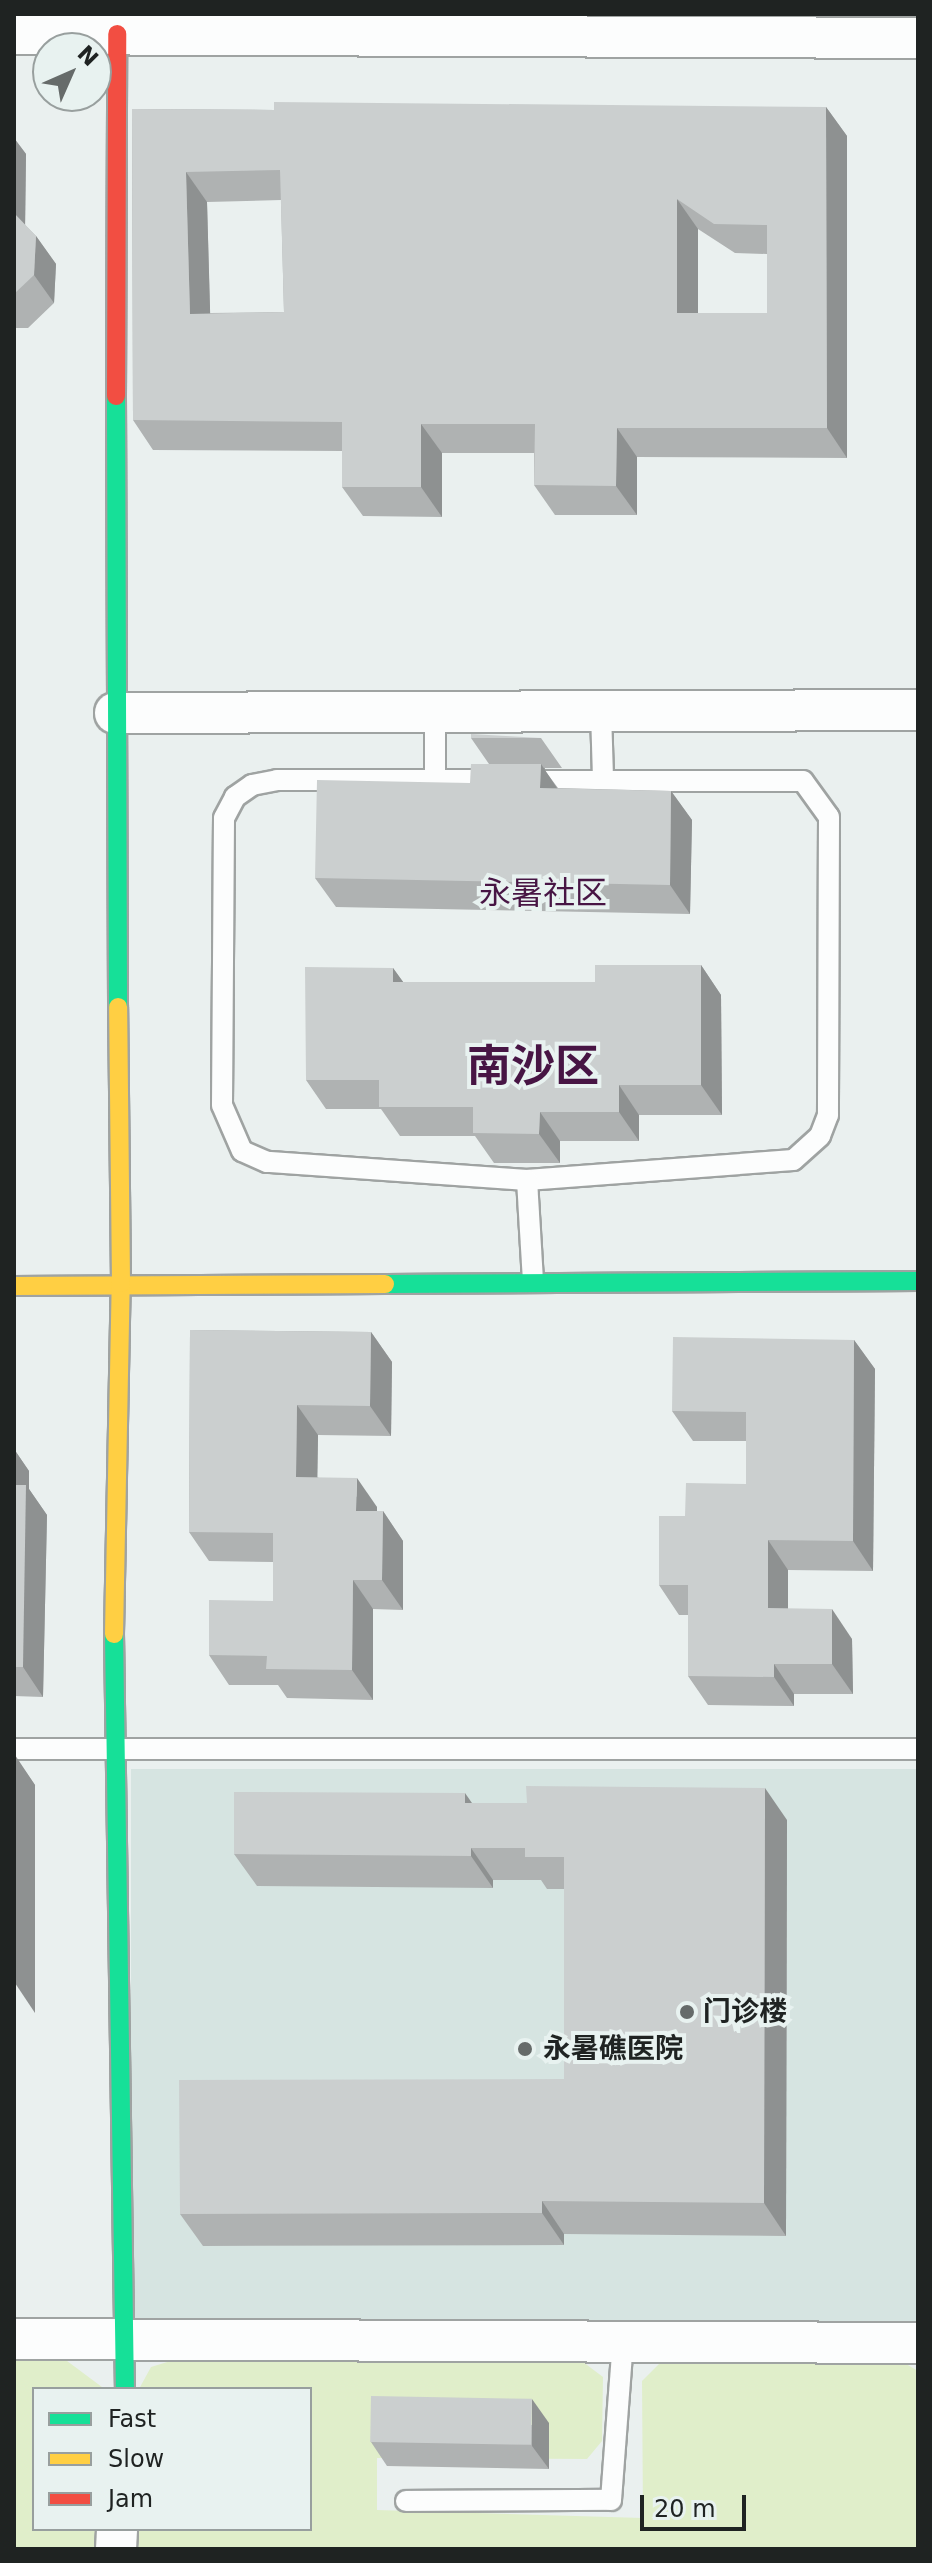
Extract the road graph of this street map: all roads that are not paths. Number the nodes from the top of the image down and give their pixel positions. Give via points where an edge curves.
1 (116, 24) edge
2 (14, 34) edge
3 (918, 38) edge
4 (918, 710) edge
5 (601, 711) junction
6 (435, 712) junction
7 (115, 713) junction
8 (435, 780) junction
9 (603, 780) junction
10 (527, 1180) junction
11 (533, 1280) junction
12 (918, 1281) edge
13 (121, 1283) junction
14 (14, 1286) edge
15 (14, 1749) edge
16 (112, 1749) junction
17 (918, 1749) edge
18 (14, 2339) edge
19 (127, 2340) junction
20 (623, 2342) junction
21 (918, 2343) edge
22 (125, 2387) edge
23 (406, 2501) dead end

1 - 2 street
1 - 3 street
1 - 7 street
4 - 5 street
5 - 6 street
5 - 9 lane
6 - 7 street
6 - 8 lane
7 - 13 street
8 - 9 lane
8 - 10 lane via 277,780 252,785 235,797 224,818 225,1116 242,1151 267,1162
9 - 10 lane via 803,781 829,817 828,1115 820,1136 793,1160
10 - 11 lane
11 - 12 street
11 - 13 street
13 - 14 street
13 - 16 street
15 - 16 lane
16 - 17 lane
16 - 19 street
18 - 19 street
19 - 20 street
19 - 22 street
20 - 21 street
20 - 23 lane via 611,2500

